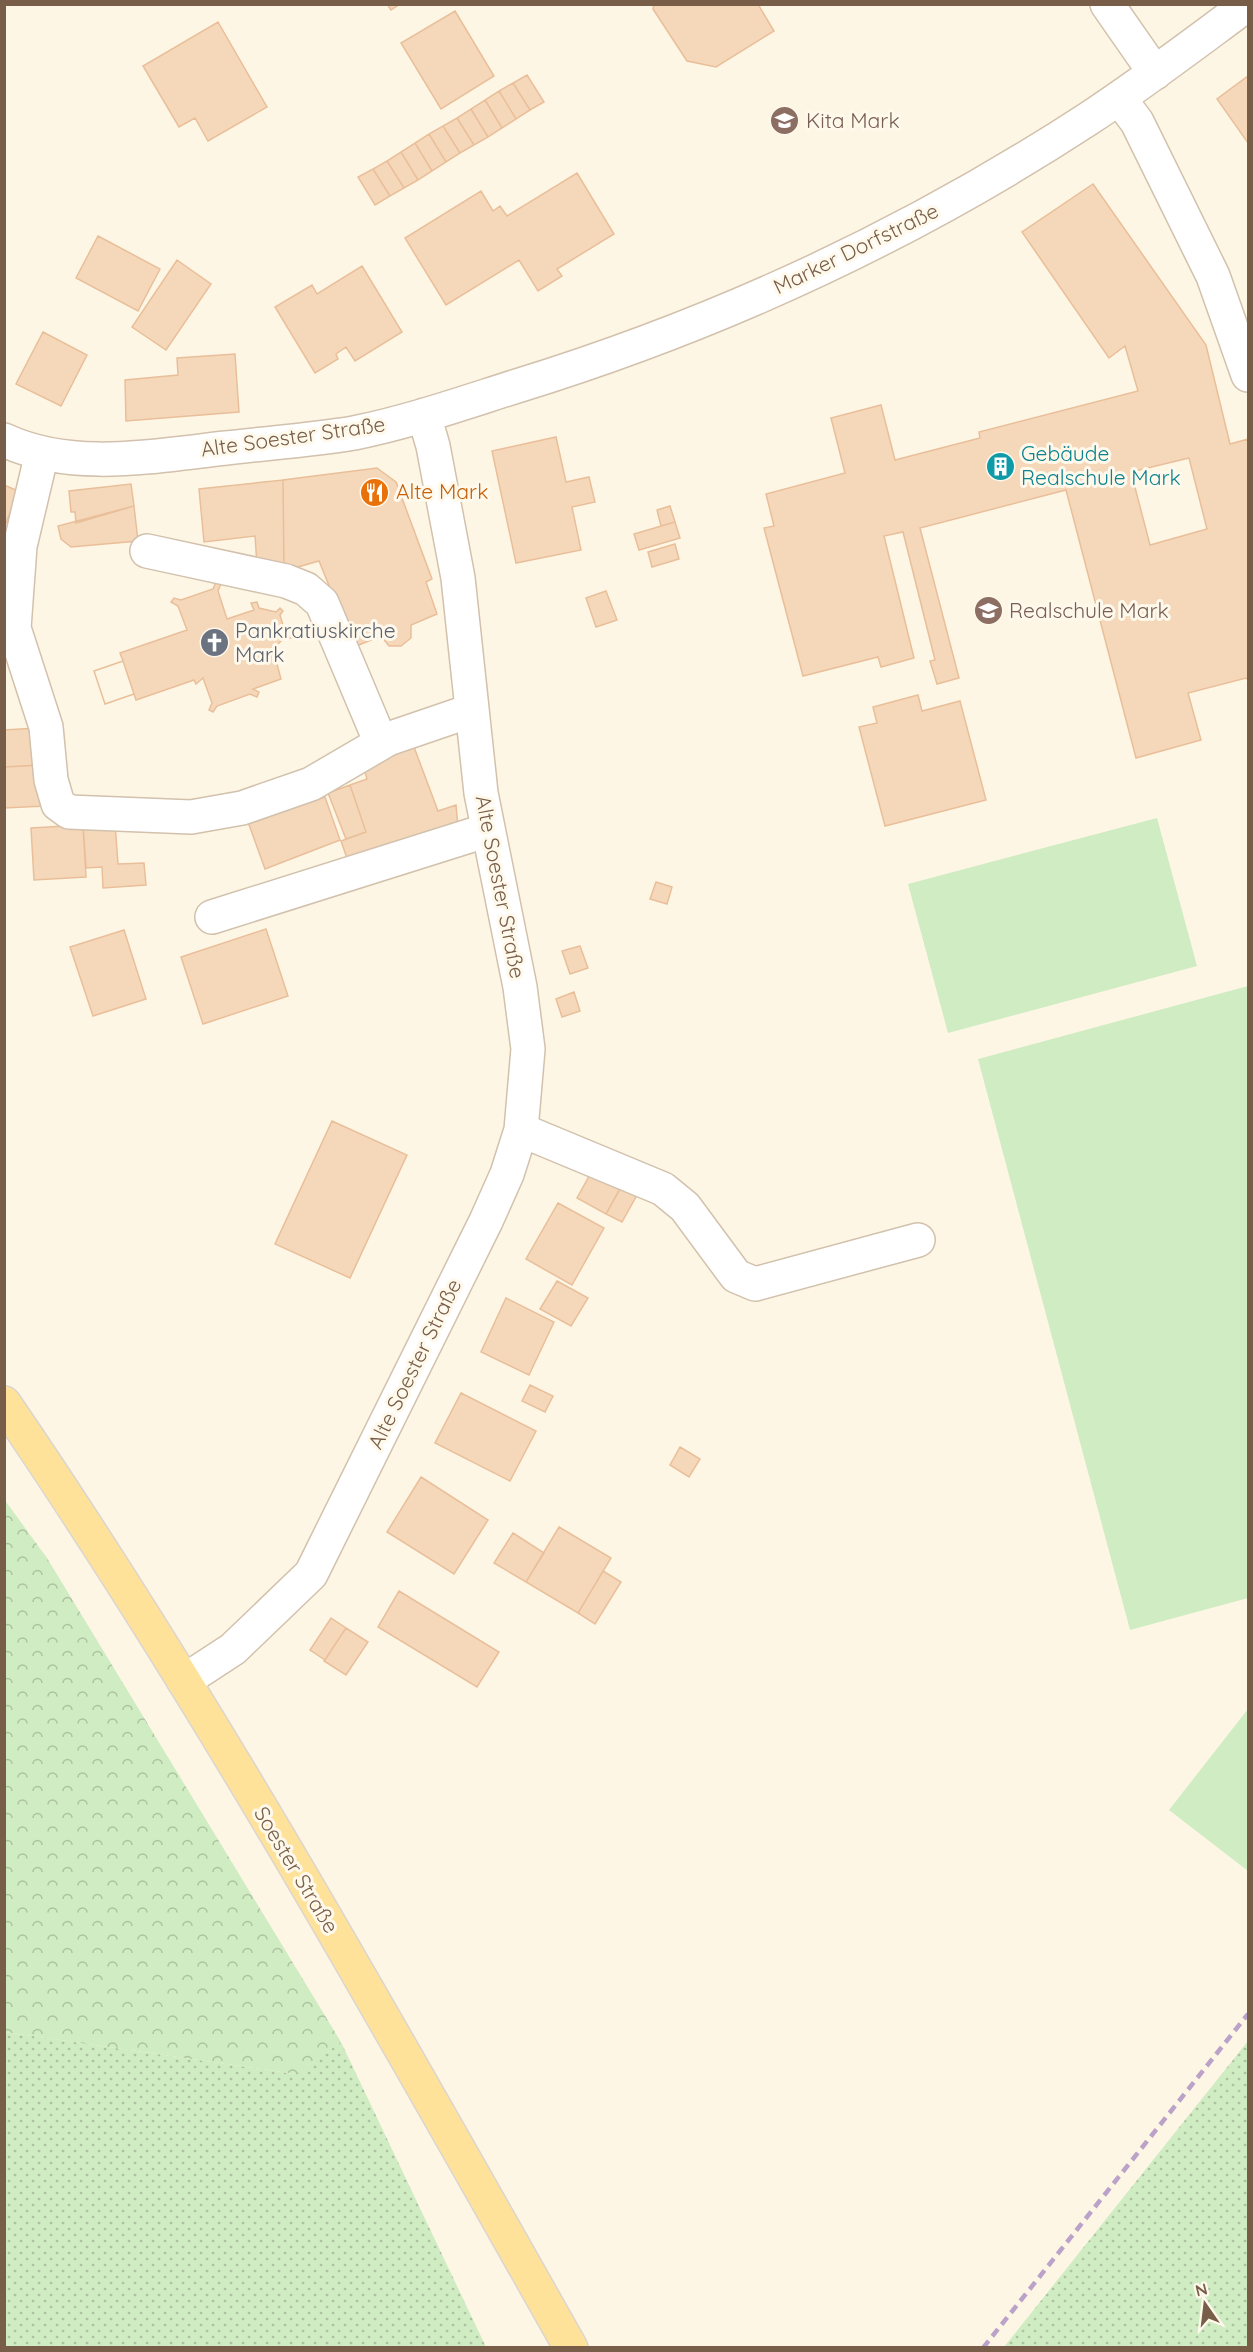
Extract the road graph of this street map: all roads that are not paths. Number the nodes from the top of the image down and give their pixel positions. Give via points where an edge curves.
1 (1107, 4) edge
2 (1248, 4) edge
3 (1155, 73) junction
4 (1119, 98) junction
5 (1248, 375) edge
6 (424, 415) junction
7 (4, 440) edge
8 (42, 453) junction
9 (147, 551) dead end
10 (470, 711) junction
11 (381, 743) junction
12 (488, 830) junction
13 (212, 916) dead end
14 (521, 1130) junction
15 (918, 1240) dead end
16 (4, 1403) edge
17 (184, 1681) junction
18 (571, 2348) edge

1 - 3 street
2 - 3 street, Marker Dorfstraße
3 - 4 street, Marker Dorfstraße
4 - 5 street via 1137,122 1213,276
4 - 6 street, Marker Dorfstraße via 974,188 849,256 613,357
6 - 8 street, Alte Soester Straße via 353,433 142,457 87,459
6 - 10 street, Alte Soester Straße via 458,578
7 - 8 street, Alte Soester Straße
8 - 11 street via 20,546 14,628 46,727 51,780 58,804 69,812 191,817 242,808 311,784
9 - 11 street via 286,581 306,589 322,603
10 - 11 street
10 - 12 street, Alte Soester Straße
12 - 13 street
12 - 14 street, Alte Soester Straße via 520,987 528,1049
14 - 15 street via 663,1189 685,1207 736,1276 755,1284
14 - 17 street, Alte Soester Straße via 486,1221 310,1574 233,1649
16 - 17 main road, Soester Straße via 55,1476
17 - 18 main road, Soester Straße via 378,2007

